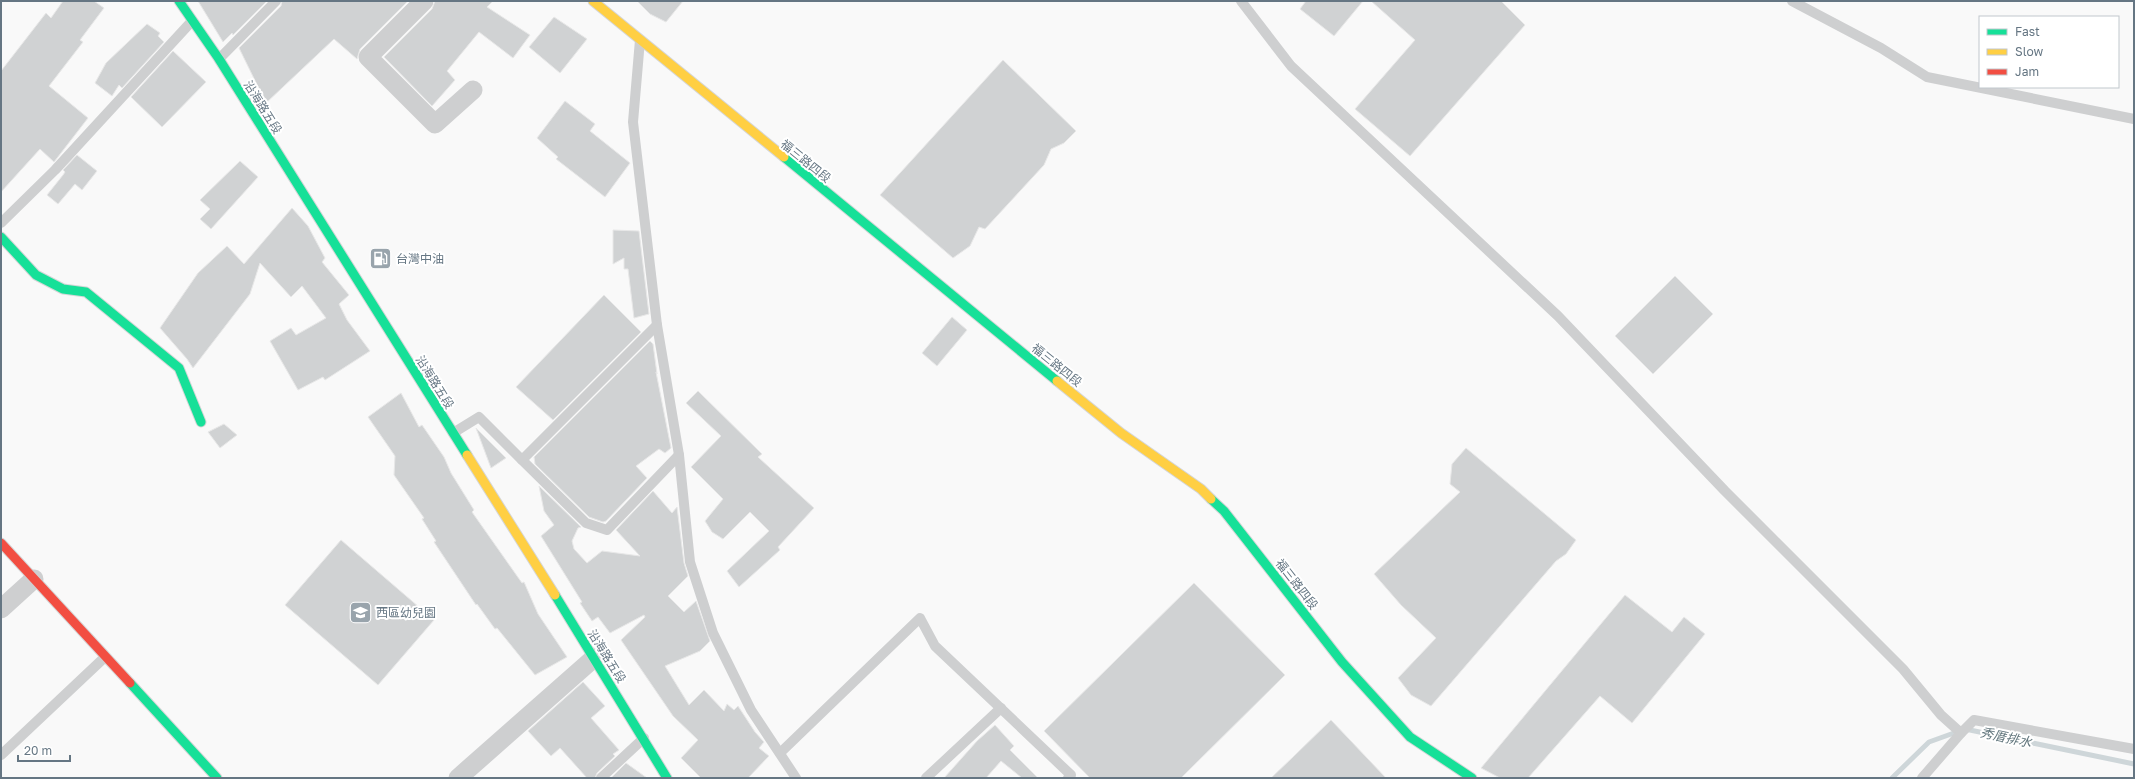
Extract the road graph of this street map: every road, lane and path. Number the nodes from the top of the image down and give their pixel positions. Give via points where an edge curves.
1 (179, 1) edge
2 (276, 1) edge
3 (424, 1) edge
4 (593, 1) edge
5 (1241, 1) edge
6 (1792, 1) edge
7 (192, 21) junction
8 (640, 40) junction
9 (219, 59) junction
10 (1979, 88) edge
11 (1981, 88) edge
12 (473, 90) dead end
13 (2134, 119) edge
14 (1, 223) edge
15 (1, 237) edge
16 (656, 325) junction
17 (201, 422) dead end
18 (453, 433) junction
19 (679, 455) junction
20 (522, 460) junction
21 (1, 543) edge
22 (34, 579) junction
23 (1, 609) edge
24 (105, 656) junction
25 (594, 658) junction
26 (1001, 708) junction
27 (1961, 733) junction
28 (644, 738) junction
29 (2134, 749) edge
30 (780, 753) junction
31 (1, 755) edge
32 (217, 778) edge
33 (458, 778) edge
34 (601, 778) edge
35 (667, 778) edge
36 (796, 778) edge
37 (926, 778) edge
38 (1068, 778) edge
39 (1472, 778) edge
40 (1922, 778) edge

1 - 7 street, 沿海路五段
2 - 9 lane
3 - 12 street via 368,57 435,124
4 - 8 street, 福三路四段
5 - 27 lane via 1291,66 1558,316 1725,491 1903,668 1941,715
6 - 10 lane via 1881,48 1927,77
7 - 9 street, 沿海路五段
7 - 14 lane via 55,170
8 - 16 lane via 633,122
8 - 39 street, 福三路四段 via 1121,433 1201,489 1224,511 1342,662 1410,738
9 - 18 street, 沿海路五段
11 - 13 lane
15 - 17 street via 36,275 63,290 86,292 179,368
16 - 19 lane
16 - 20 lane
18 - 20 lane via 479,417
18 - 25 street, 沿海路五段
19 - 20 lane via 607,530 586,523
19 - 30 lane via 690,562 713,633 751,710
21 - 22 street
22 - 23 street
22 - 24 street
24 - 31 lane
24 - 32 street
25 - 28 street, 沿海路五段
25 - 33 street
26 - 30 lane via 935,646 920,618
26 - 37 lane
26 - 38 lane via 1071,775
27 - 29 lane via 1974,720
27 - 40 lane
28 - 34 lane
28 - 35 street, 沿海路五段
30 - 36 lane

